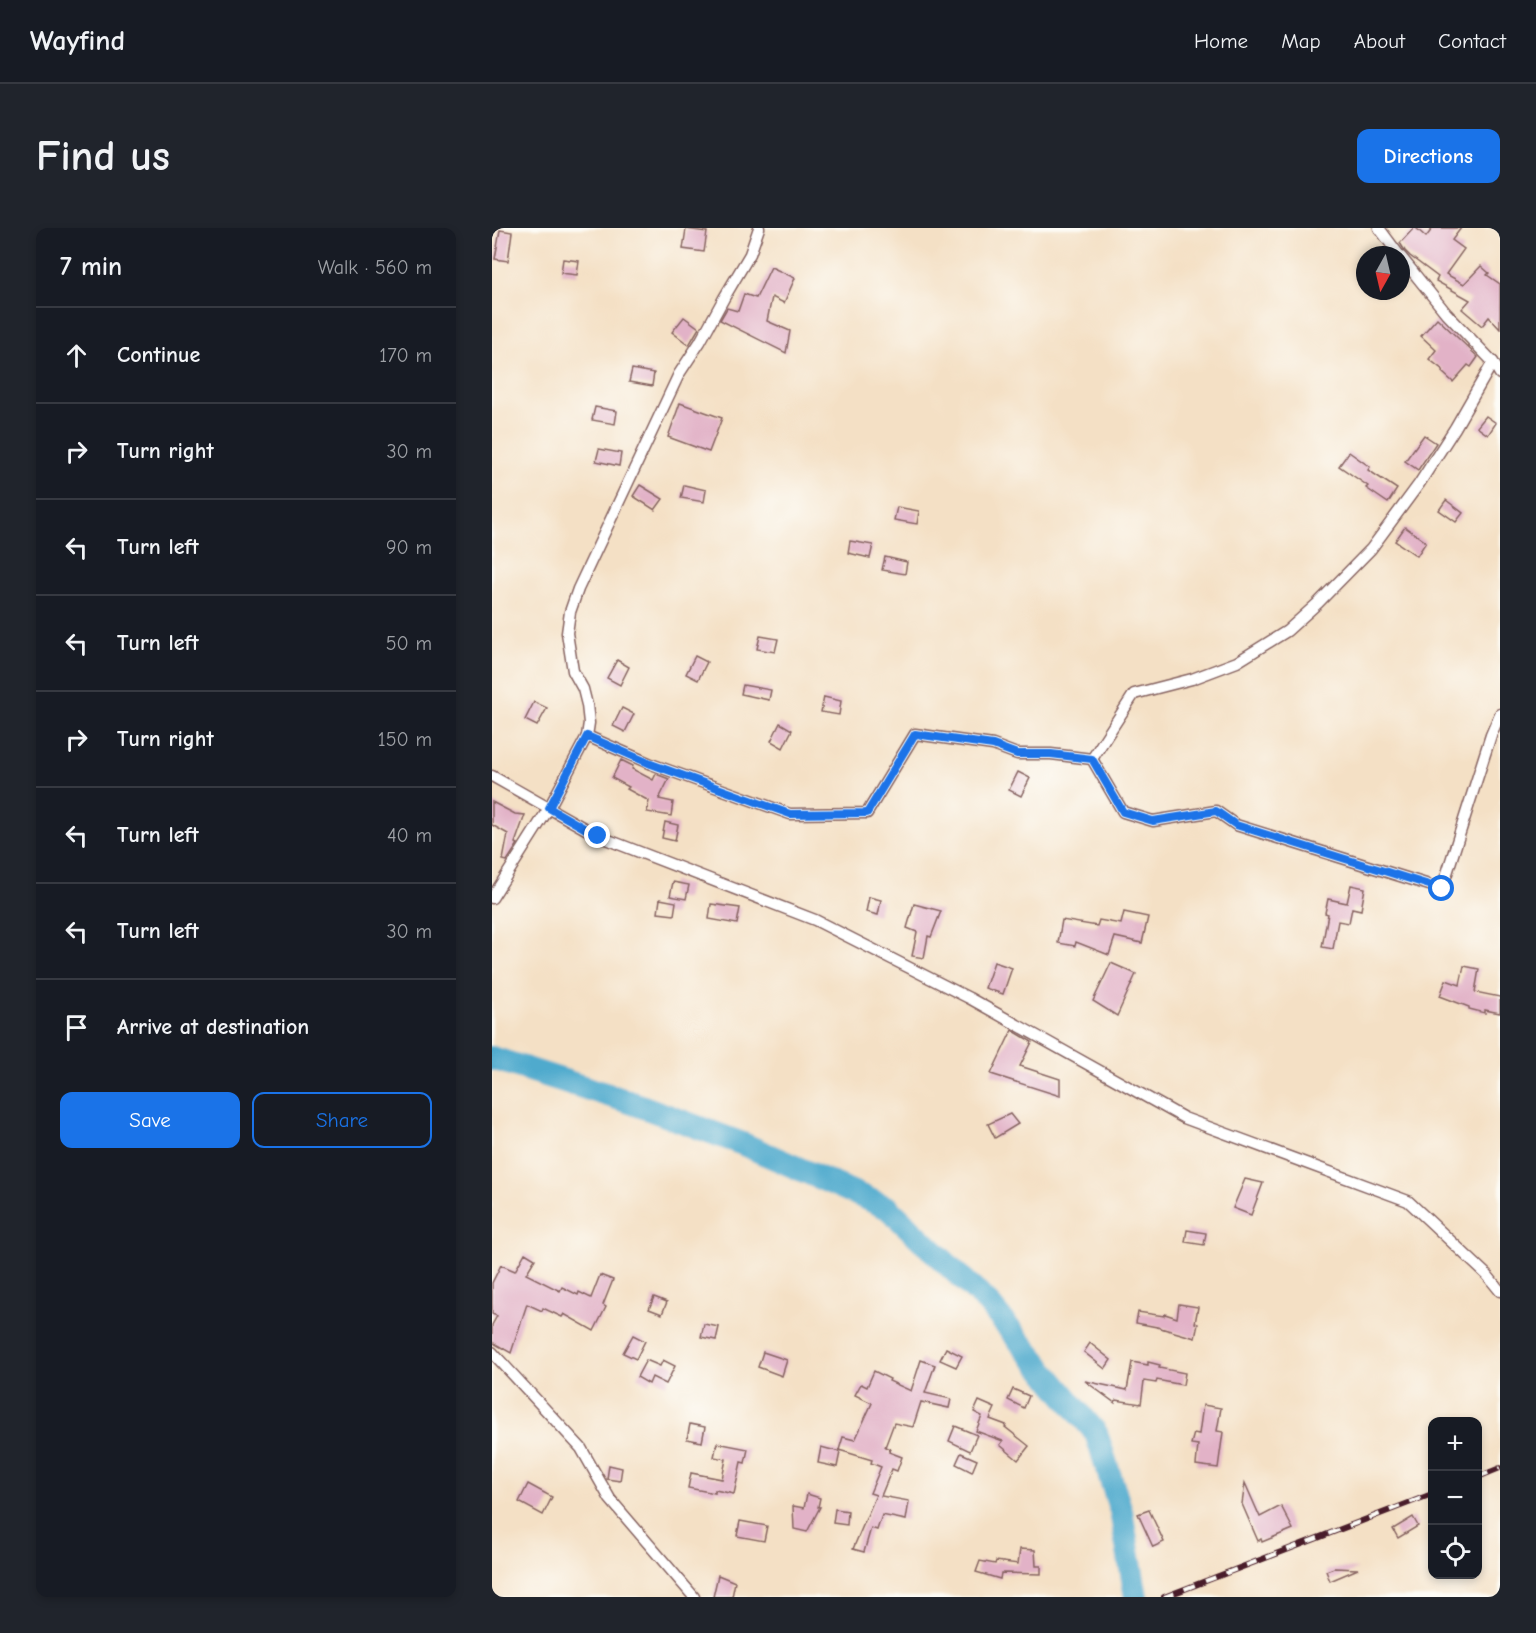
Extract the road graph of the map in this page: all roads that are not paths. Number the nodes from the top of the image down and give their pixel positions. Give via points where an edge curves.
1 (759, 228) edge
2 (1379, 228) edge
3 (1392, 246) edge
4 (1410, 268) edge
5 (1493, 362) junction
6 (1500, 374) edge
7 (1500, 714) edge
8 (587, 736) junction
9 (1092, 759) junction
10 (492, 776) edge
11 (549, 808) junction
12 (492, 898) edge
13 (1500, 1291) edge
14 (492, 1352) edge
15 (694, 1597) edge

1 - 8 street via 750,254 679,374 570,612 567,633 573,671 587,705
2 - 3 street
4 - 5 street
5 - 6 street
5 - 9 street via 1419,484 1371,549 1318,603 1287,631 1237,662 1134,694
7 - 9 street via 1442,889 1236,825 1216,811 1153,821 1123,812
8 - 9 street via 651,764 790,814 867,813 915,734 993,745 1017,754
8 - 11 street
10 - 11 street
11 - 12 street
11 - 13 street via 598,836 815,920 969,998 1184,1118 1408,1201
14 - 15 street via 581,1448 610,1498

